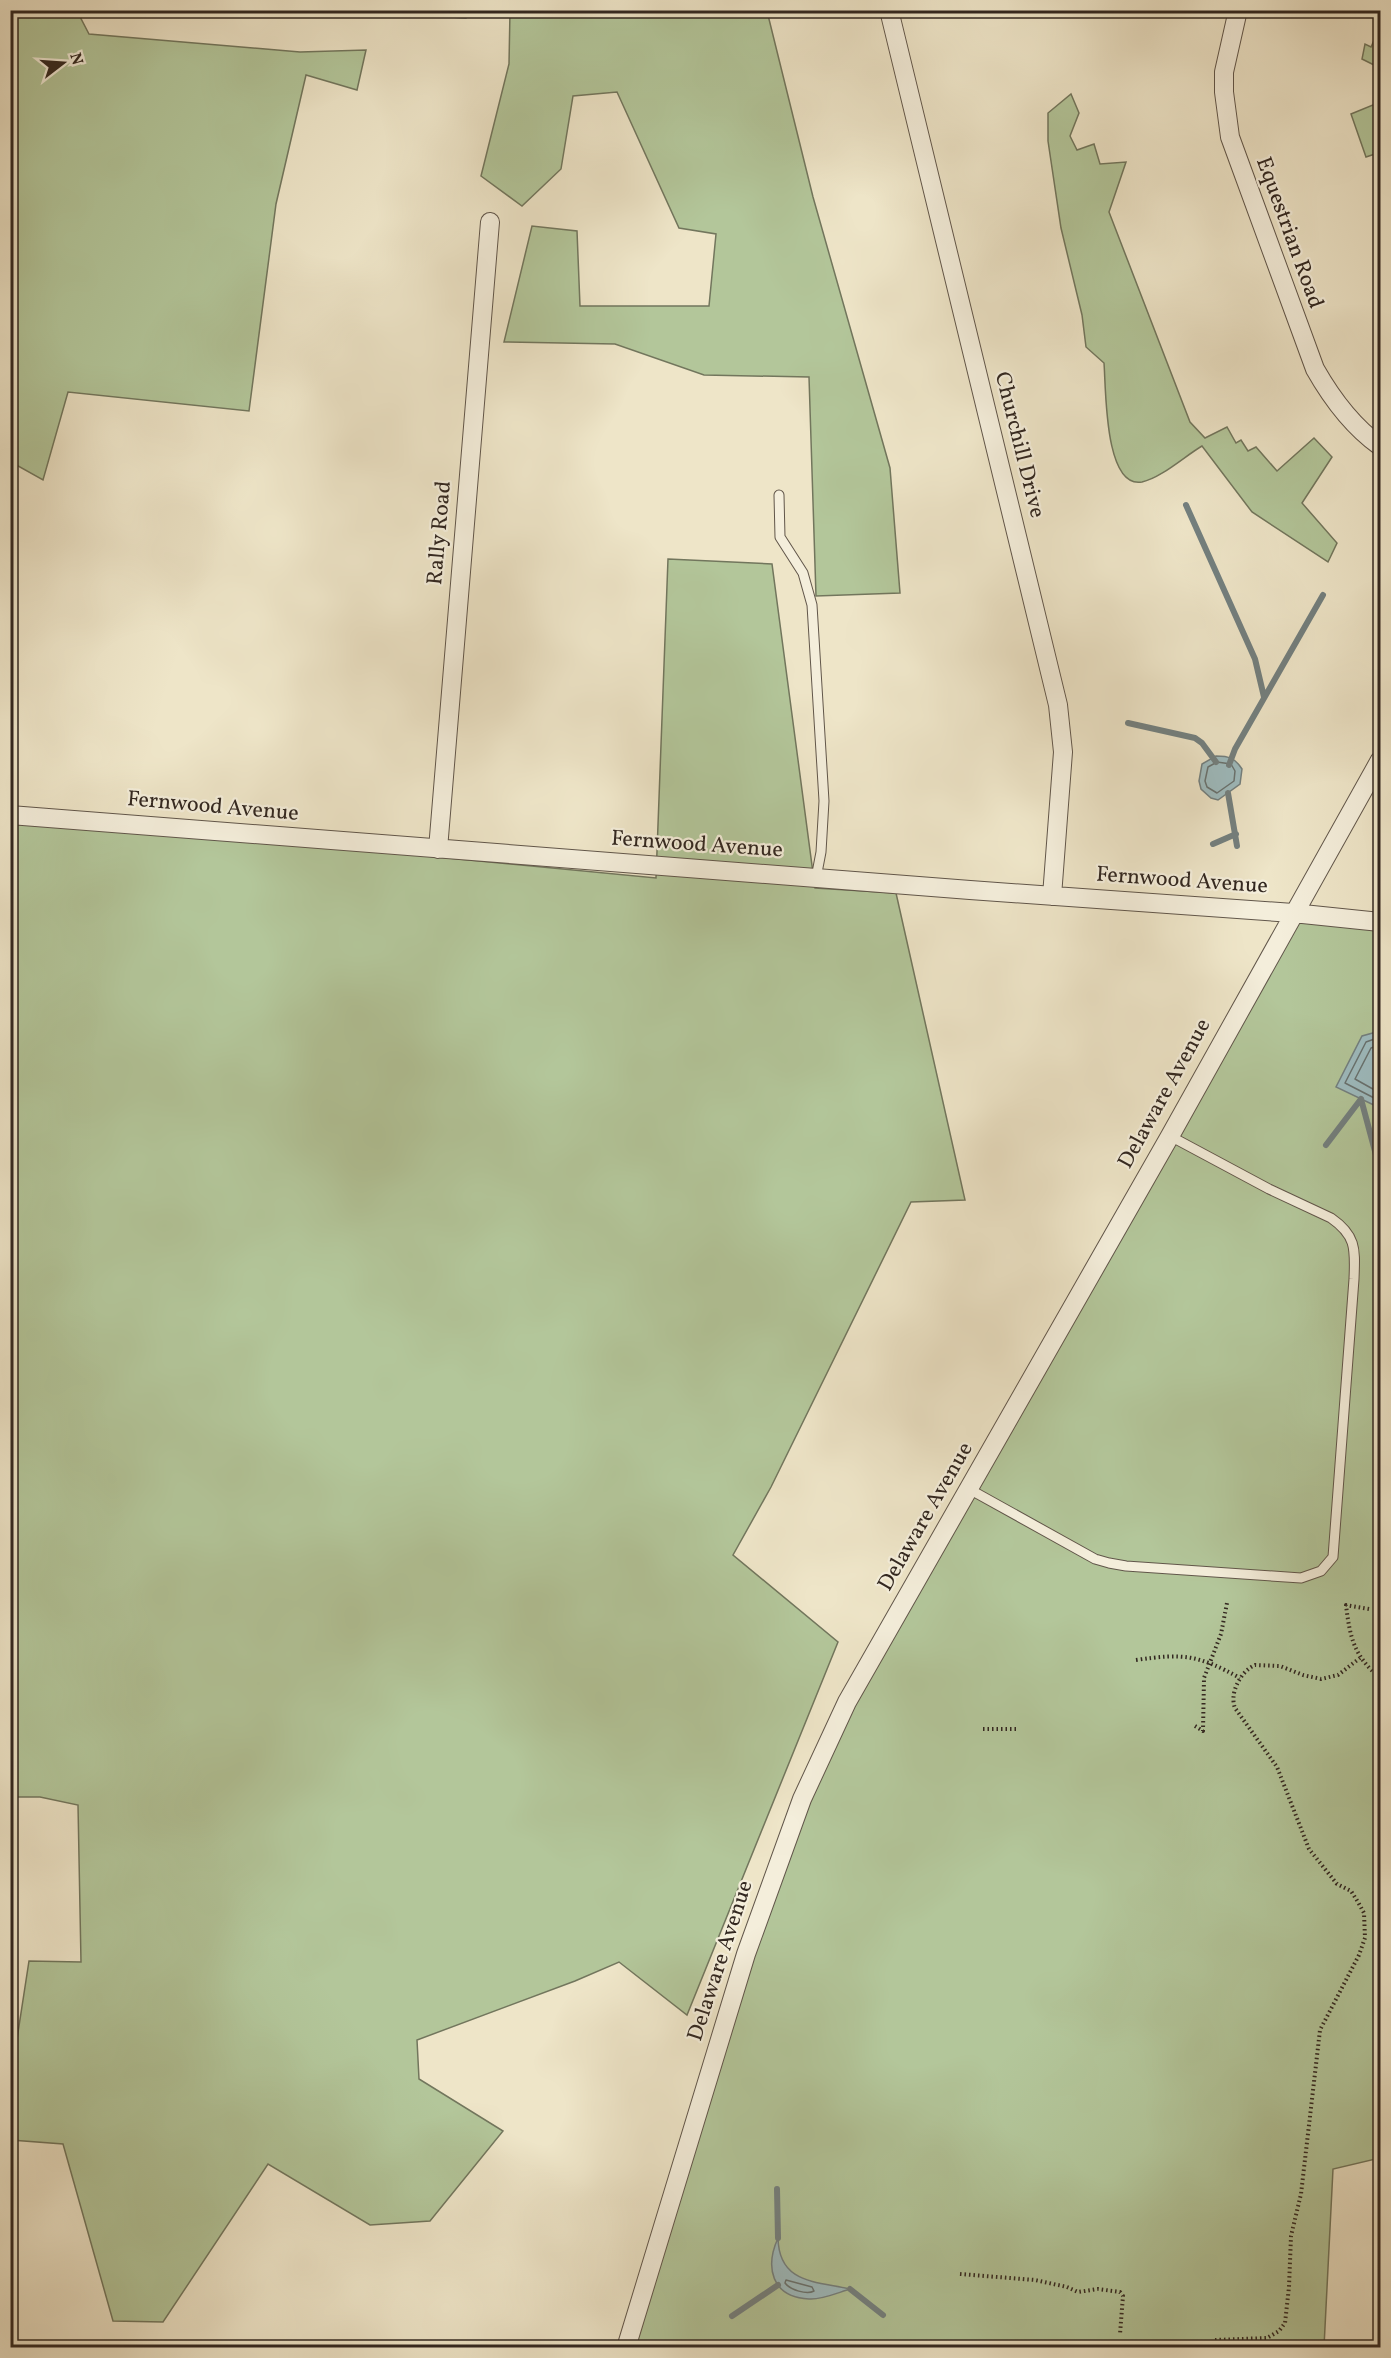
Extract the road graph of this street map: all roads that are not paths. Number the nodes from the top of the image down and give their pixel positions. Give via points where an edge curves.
1 (889, 10) edge
2 (1238, 10) edge
3 (490, 222) dead end
4 (1380, 446) edge
5 (779, 495) dead end
6 (1380, 760) edge
7 (10, 815) edge
8 (438, 849) junction
9 (816, 878) junction
10 (1052, 896) junction
11 (1293, 913) junction
12 (1380, 922) edge
13 (1170, 1136) junction
14 (969, 1489) junction
15 (626, 2348) edge

1 - 10 street, Churchill Drive via 1058,705 1063,752
2 - 4 street, Equestrian Road via 1224,72 1226,112 1236,158 1315,369 1348,417
3 - 8 street, Rally Road
5 - 9 lane via 780,537 803,573 812,605 824,801
6 - 11 street, Delaware Avenue
7 - 8 street, Fernwood Avenue
8 - 9 street, Fernwood Avenue
9 - 10 street, Fernwood Avenue
10 - 11 street, Fernwood Avenue
11 - 12 street, Fernwood Avenue
11 - 13 street, Delaware Avenue
13 - 14 street, Delaware Avenue
13 - 14 lane via 1331,1218 1353,1241 1354,1278 1334,1557 1321,1571 1302,1578 1118,1565 1095,1559
14 - 15 street, Delaware Avenue via 847,1702 802,1798 746,1954

